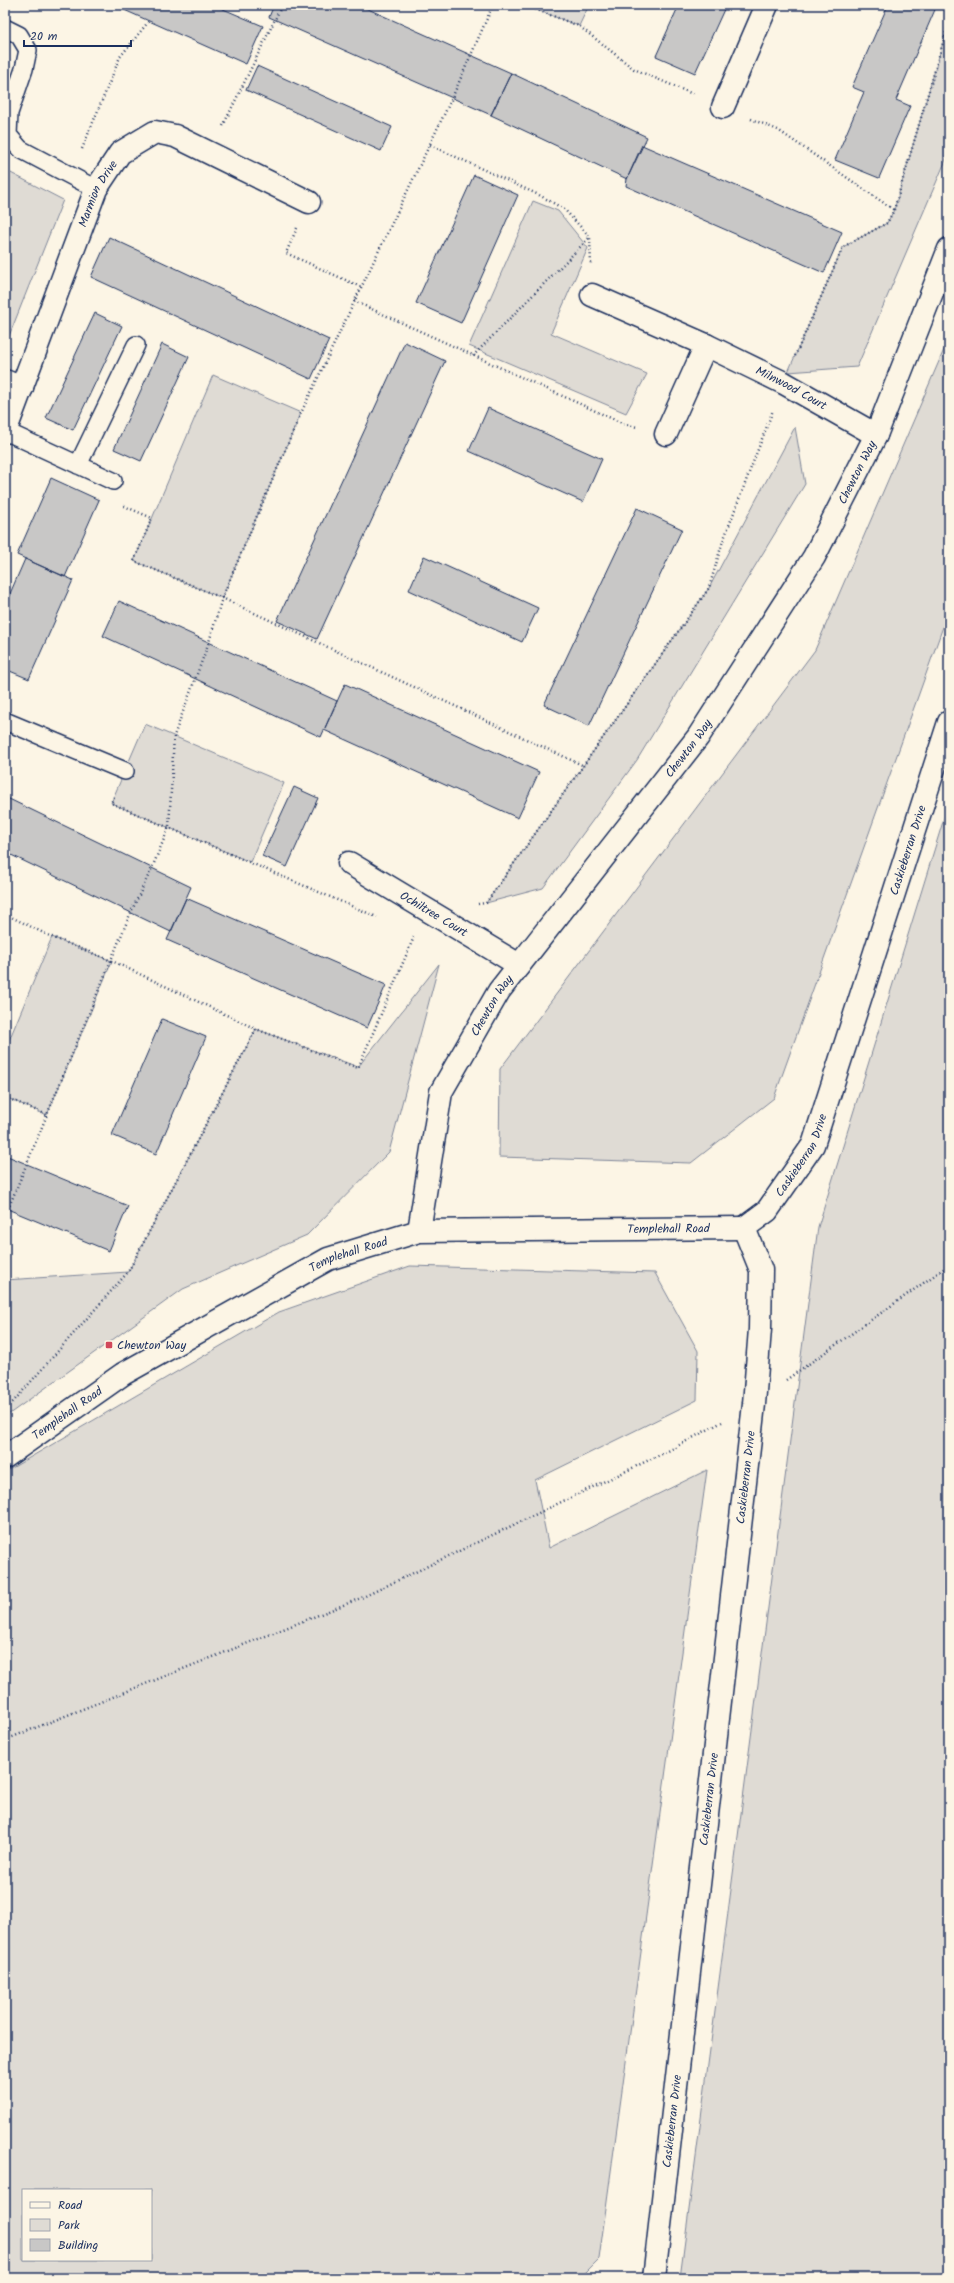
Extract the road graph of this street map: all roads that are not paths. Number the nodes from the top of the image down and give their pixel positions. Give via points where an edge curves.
1 (767, 5) edge
2 (5, 28) edge
3 (723, 107) dead end
4 (96, 189) junction
5 (309, 202) road end
6 (949, 250) edge
7 (592, 295) road end
8 (136, 345) dead end
9 (706, 345) junction
10 (13, 384) edge
11 (5, 432) edge
12 (666, 434) road end
13 (876, 435) junction
14 (78, 465) junction
15 (113, 481) road end
16 (5, 721) edge
17 (949, 722) edge
18 (125, 771) road end
19 (349, 863) dead end
20 (519, 965) junction
21 (744, 1228) junction
22 (419, 1231) junction
23 (5, 1457) edge
24 (654, 2278) edge

1 - 3 street
2 - 4 lane via 19,35 28,50 9,113 8,135 20,149
4 - 5 street, Marmion Drive via 120,153 155,132 174,136
4 - 10 street, Marmion Drive
6 - 13 street, Chewton Way
7 - 9 street, Milnwood Court
8 - 14 lane
9 - 12 street
9 - 13 street, Milnwood Court via 784,383
10 - 11 street, Marmion Drive
11 - 14 lane
13 - 20 street, Chewton Way via 814,557 698,736
14 - 15 lane
16 - 18 lane
17 - 21 street, Caskieberran Drive via 813,1145 767,1211
19 - 20 street, Ochiltree Court
20 - 22 street, Chewton Way via 499,991 441,1092
21 - 22 street, Templehall Road
21 - 24 street, Caskieberran Drive via 761,1270 760,1329 754,1404
22 - 23 street, Templehall Road via 328,1259 123,1374

